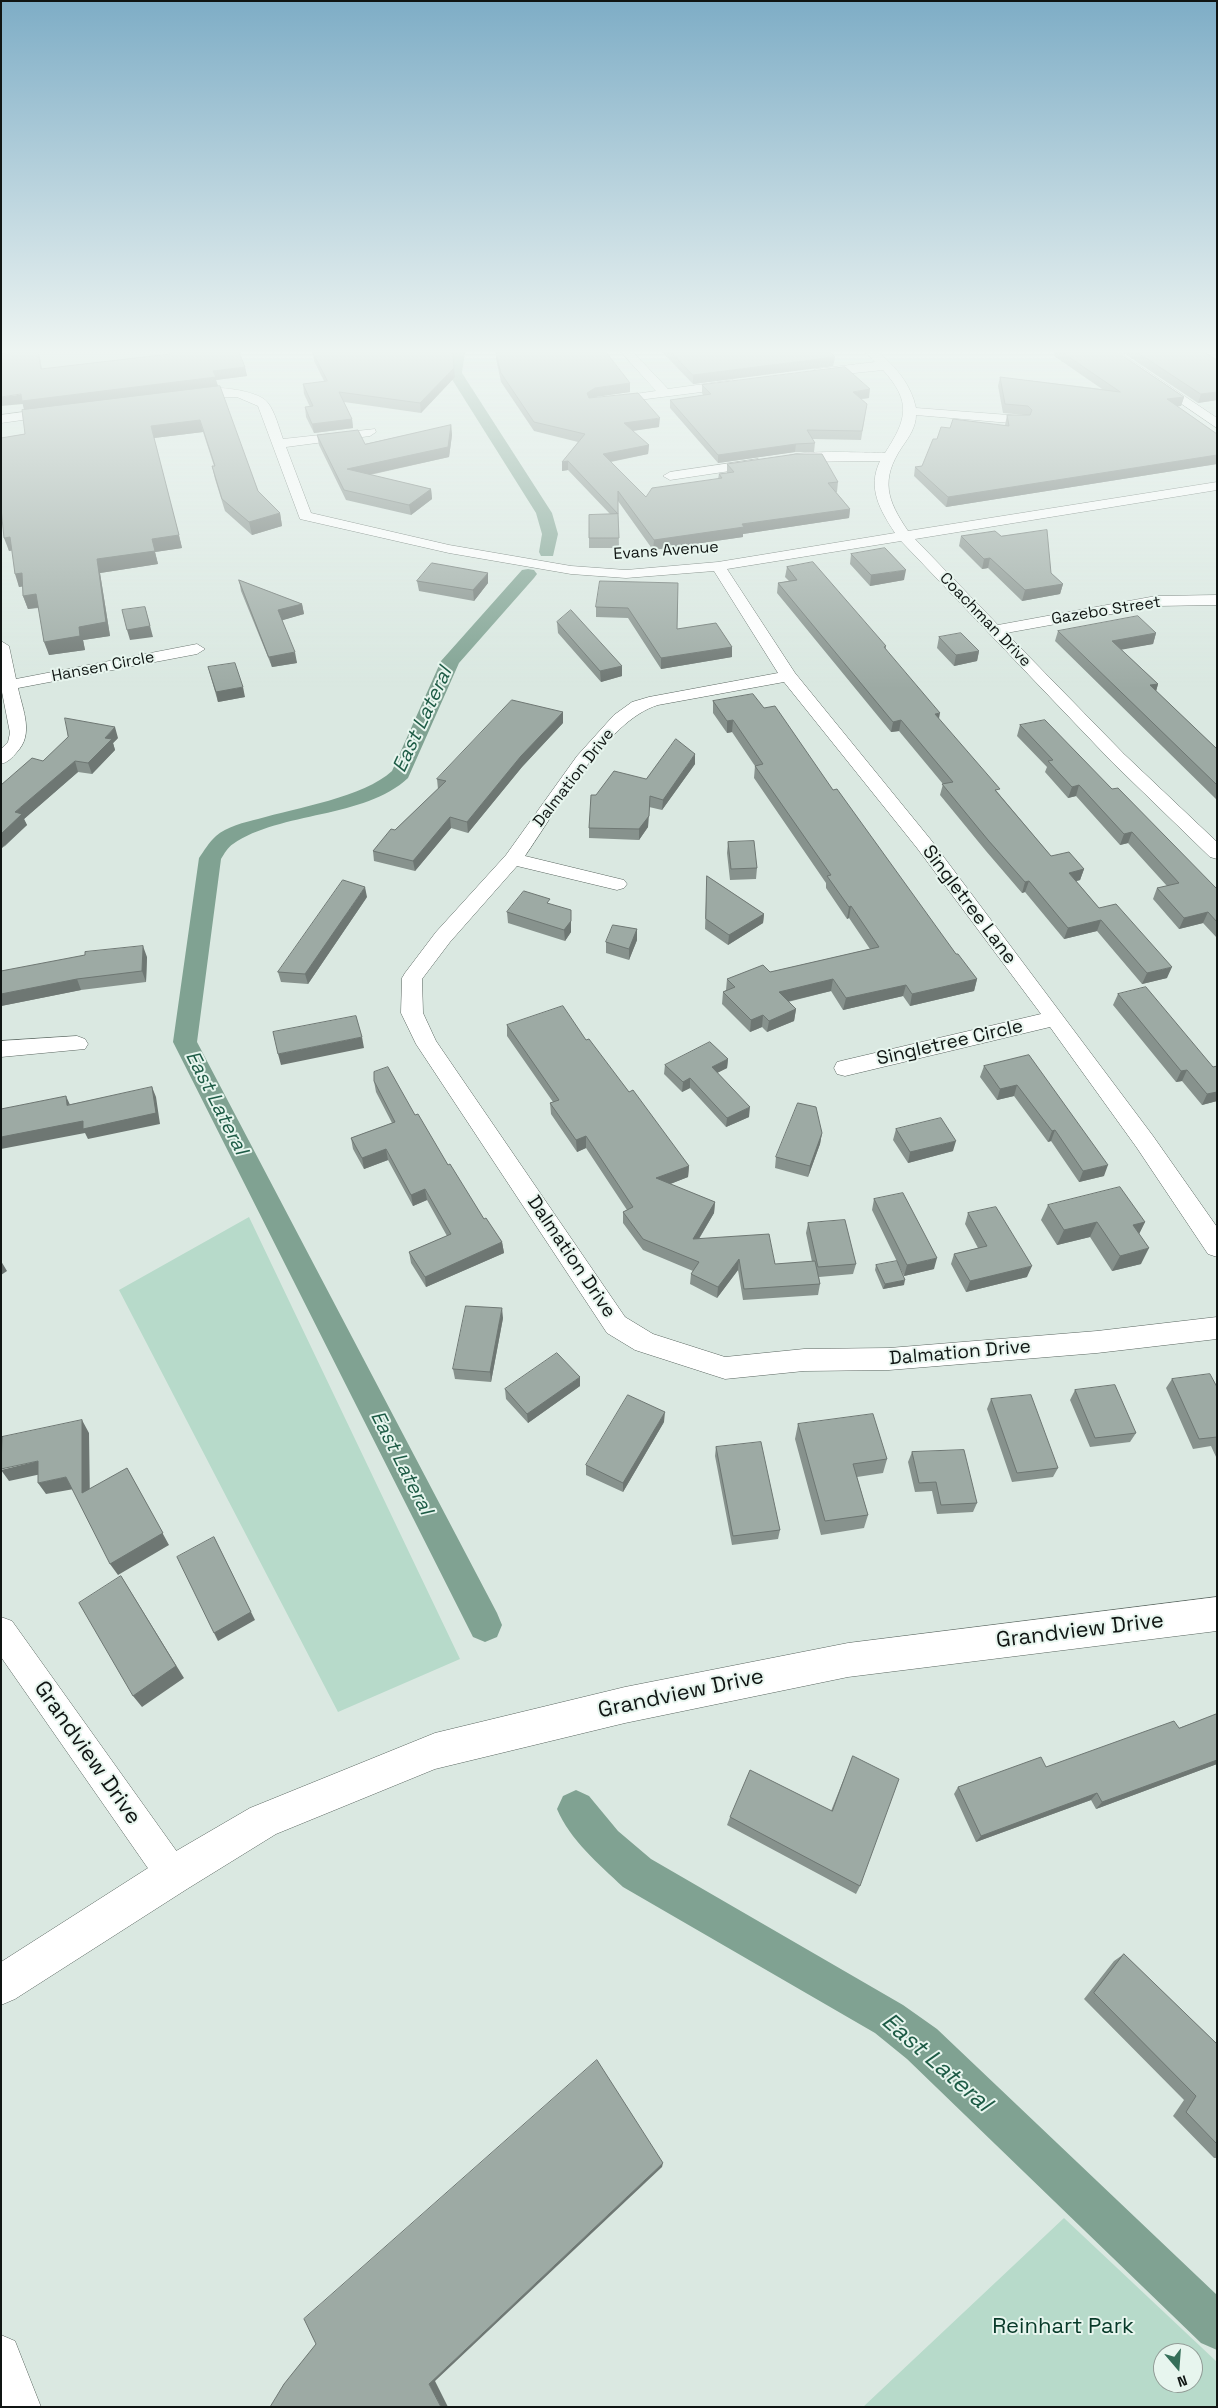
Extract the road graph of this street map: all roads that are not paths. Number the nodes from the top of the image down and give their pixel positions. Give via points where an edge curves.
1 (286, 464) edge
2 (751, 464) edge
3 (886, 464) edge
4 (670, 476) dead end
5 (1217, 486) edge
6 (905, 537) junction
7 (718, 566) junction
8 (1217, 600) edge
9 (996, 630) junction
10 (1, 646) edge
11 (197, 648) dead end
12 (788, 676) junction
13 (9, 684) junction
14 (1, 759) edge
15 (1214, 846) edge
16 (513, 858) junction
17 (618, 884) dead end
18 (1055, 1018) junction
19 (77, 1044) dead end
20 (1, 1049) edge
21 (845, 1068) dead end
22 (1217, 1247) edge
23 (1217, 1328) edge
24 (1217, 1614) edge
25 (1, 1631) edge
26 (173, 1874) junction
27 (1, 1985) edge
28 (1, 2355) edge
29 (21, 2407) edge

1 - 7 street, Evans Avenue via 305,516 317,520 449,549 570,570 626,574
2 - 4 street
3 - 6 street, Coachman Drive via 882,492 887,508
5 - 6 street, Evans Avenue
6 - 7 street, Evans Avenue
6 - 9 street, Coachman Drive
7 - 12 street, Singletree Lane
8 - 9 street, Gazebo Street via 1156,602
9 - 15 street, Coachman Drive via 1118,758
10 - 13 street
11 - 13 street, Hansen Circle
12 - 16 street, Dalmation Drive via 638,706 620,719 583,760
12 - 18 street, Singletree Lane via 924,844
13 - 14 street via 19,733 16,743
16 - 17 street
16 - 23 street, Dalmation Drive via 443,937 412,978 412,1013 427,1044 616,1325 644,1342 725,1368 804,1360 889,1359 1096,1342
18 - 21 street, Singletree Circle
18 - 22 street, Singletree Lane
19 - 20 street
24 - 26 street, Grandview Drive via 848,1660 625,1705 435,1751 263,1821
25 - 26 street, Grandview Drive
26 - 27 street, Grandview Drive
28 - 29 street

